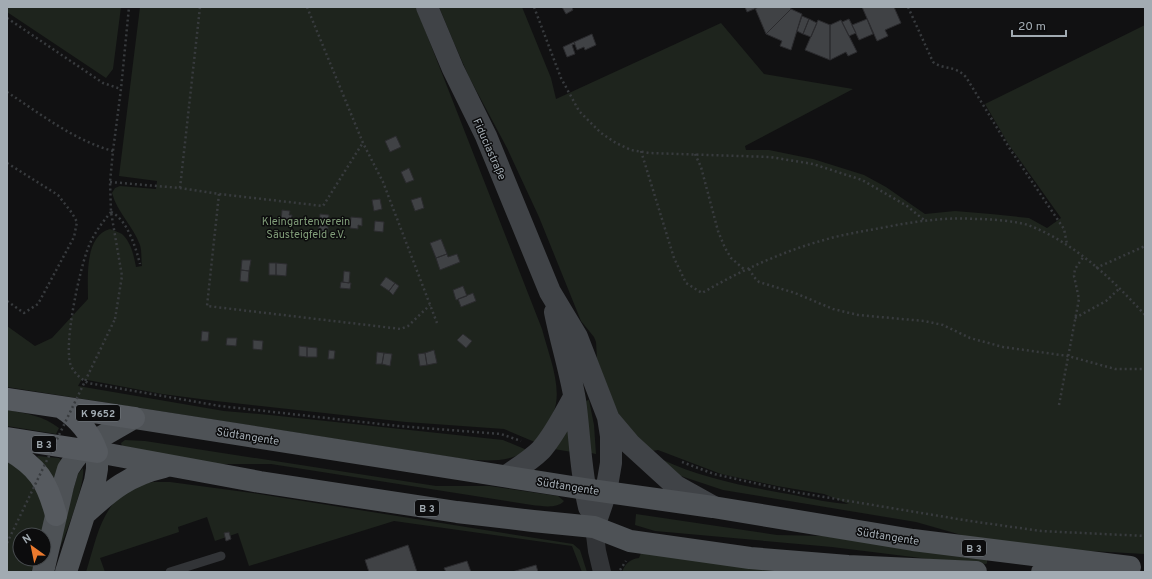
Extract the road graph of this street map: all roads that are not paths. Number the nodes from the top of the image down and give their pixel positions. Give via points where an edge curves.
1 (427, 7) edge
2 (550, 292) junction
3 (574, 397) junction
4 (7, 399) edge
5 (62, 408) junction
6 (134, 418) junction
7 (608, 418) junction
8 (7, 438) edge
9 (90, 448) junction
10 (7, 449) edge
11 (167, 466) junction
12 (506, 476) junction
13 (585, 489) junction
14 (606, 492) junction
15 (713, 507) junction
16 (56, 514) junction
17 (84, 514) junction
18 (594, 527) junction
19 (220, 556) dead end
20 (1138, 567) edge
21 (43, 572) edge
22 (66, 572) edge
23 (170, 572) edge
24 (602, 572) edge
25 (976, 572) edge
26 (1042, 572) edge

1 - 2 main road, Fiduciastraße via 453,69 486,136
2 - 3 main road, Fiduciastraße
2 - 7 main road, Fiduciastraße via 577,337
3 - 12 main road via 557,430 541,450
3 - 13 main road, Fiduciastraße
4 - 5 highway, Südtangente
5 - 6 highway, Südtangente / K 9652
5 - 9 highway via 82,424
6 - 9 main road
6 - 12 main road, Südtangente / B 3
7 - 14 main road, Fiduciastraße via 612,450
7 - 15 main road via 630,444 676,486
8 - 9 highway, B 3
9 - 11 main road, B 3
9 - 16 main road via 68,470
9 - 17 main road via 98,460
10 - 16 highway via 21,457 43,479
11 - 17 main road via 148,470 126,481
11 - 18 main road, B 3 via 457,512
12 - 13 main road, Südtangente / B 3
13 - 14 main road, Südtangente / B 3
13 - 18 main road, Fiduciastraße
14 - 15 main road, Südtangente / B 3
14 - 18 main road, Fiduciastraße
15 - 20 main road, Südtangente / B 3 via 913,540
16 - 21 main road
17 - 22 main road
18 - 24 street
18 - 25 main road, B 3 via 630,541 750,558
19 - 23 lane
20 - 26 main road, Südtangente / B 3

